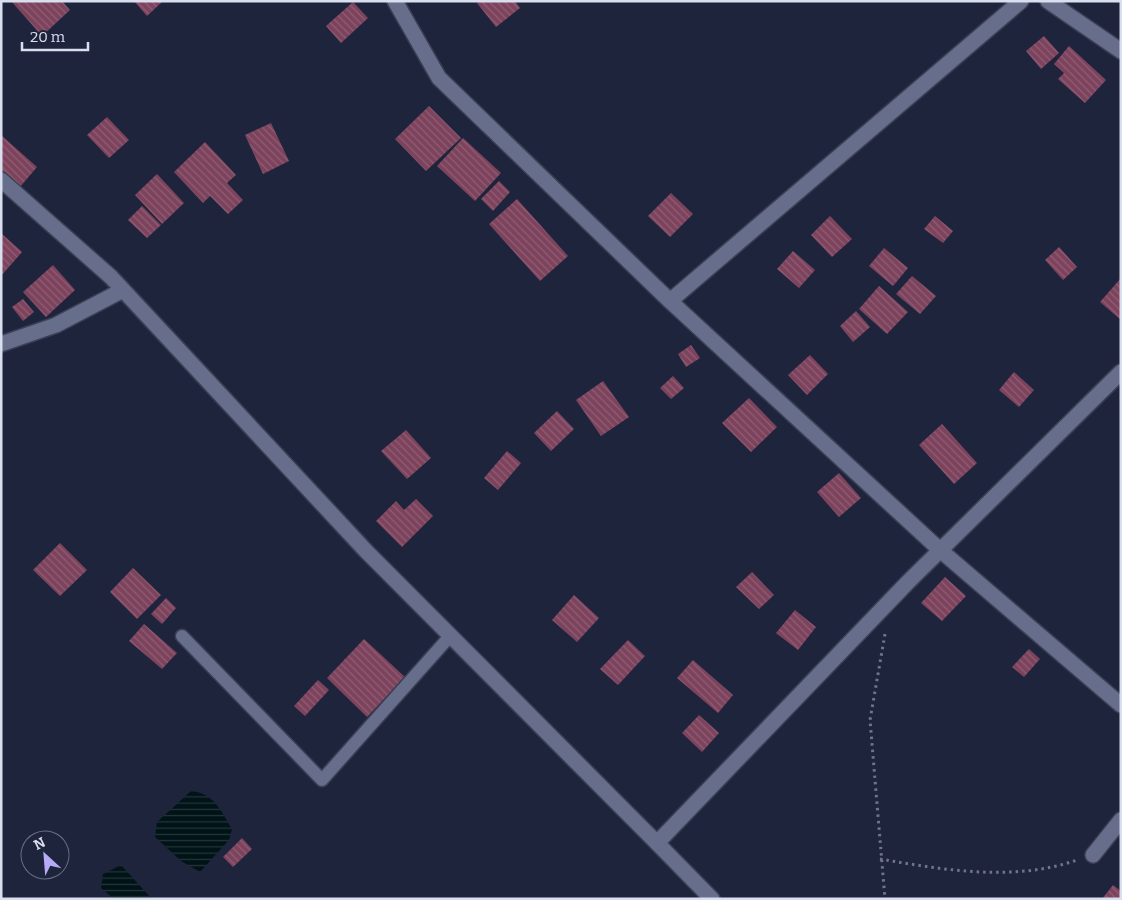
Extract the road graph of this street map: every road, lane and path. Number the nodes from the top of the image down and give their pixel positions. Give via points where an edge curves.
1 (395, 1) edge
2 (1021, 1) edge
3 (1048, 1) edge
4 (1121, 51) edge
5 (1, 180) edge
6 (123, 290) junction
7 (670, 301) junction
8 (1, 344) edge
9 (1121, 372) edge
10 (940, 550) junction
11 (891, 600) junction
12 (451, 635) junction
13 (182, 636) dead end
14 (1121, 705) edge
15 (1121, 820) edge
16 (657, 843) junction
17 (1092, 855) joint
18 (880, 859) junction
19 (712, 899) edge
20 (885, 899) edge

1 - 7 street via 439,78
2 - 7 street
3 - 4 street
5 - 6 street
6 - 8 street via 56,325
6 - 12 street via 366,551
7 - 10 street
9 - 10 street
10 - 11 street
10 - 14 street
11 - 16 street
11 - 18 path via 870,720
12 - 13 lane via 322,780
12 - 16 street
15 - 17 street
16 - 19 street
17 - 18 path via 1053,868 966,872
18 - 20 path

